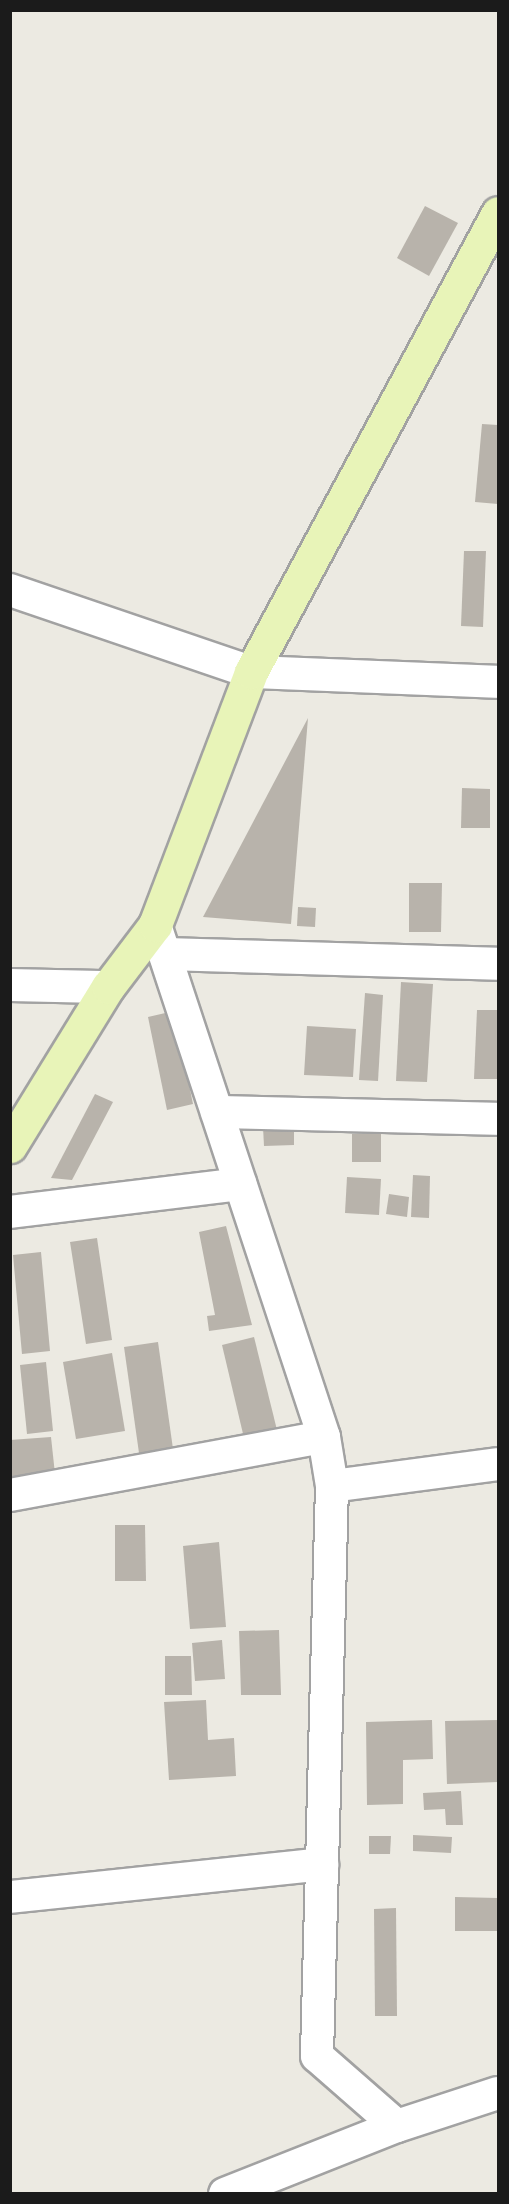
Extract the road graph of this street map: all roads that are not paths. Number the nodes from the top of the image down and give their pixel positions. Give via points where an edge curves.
1 (498, 213) edge
2 (10, 590) edge
3 (251, 672) junction
4 (498, 682) edge
5 (160, 940) junction
6 (498, 964) edge
7 (10, 985) edge
8 (108, 987) junction
9 (217, 1112) junction
10 (498, 1119) edge
11 (10, 1146) edge
12 (240, 1184) junction
13 (10, 1212) edge
14 (324, 1437) junction
15 (498, 1464) edge
16 (332, 1486) junction
17 (10, 1495) edge
18 (322, 1864) junction
19 (10, 1896) edge
20 (498, 2093) edge
21 (398, 2126) junction
22 (225, 2193) edge

1 - 3 street
2 - 3 street
3 - 4 street
3 - 5 street
5 - 6 street
5 - 8 street
5 - 9 street
7 - 8 street
8 - 11 street
9 - 10 street
9 - 12 street
12 - 13 street
12 - 14 street
14 - 16 street
14 - 17 street
15 - 16 street
16 - 18 street
18 - 19 street
18 - 21 street via 317,2056
20 - 21 street
21 - 22 street

